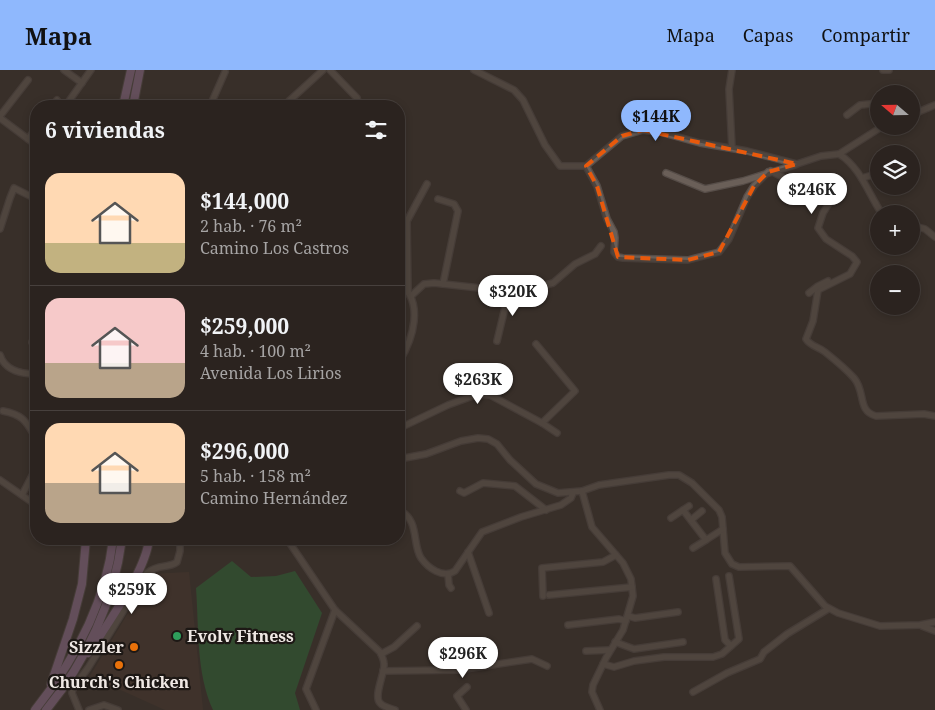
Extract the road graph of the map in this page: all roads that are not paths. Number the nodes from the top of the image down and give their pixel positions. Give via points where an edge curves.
1 (64, 70) edge
2 (91, 70) edge
3 (131, 70) edge
4 (140, 70) edge
5 (323, 70) edge
6 (330, 70) edge
7 (474, 70) edge
8 (732, 70) edge
9 (883, 70) edge
10 (889, 70) edge
11 (225, 72) dead end
12 (28, 80) dead end
13 (82, 83) junction
14 (71, 100) edge
15 (124, 100) edge
16 (134, 100) edge
17 (213, 100) edge
18 (290, 100) edge
19 (357, 100) edge
20 (870, 104) edge
21 (935, 105) edge
22 (920, 111) edge
23 (847, 115) dead end
24 (0, 117) edge
25 (870, 134) edge
26 (30, 136) edge
27 (28, 139) joint
28 (732, 148) junction
29 (839, 154) junction
30 (797, 164) junction
31 (586, 166) junction
32 (770, 172) junction
33 (666, 174) dead end
34 (870, 176) edge
35 (862, 178) junction
36 (427, 184) dead end
37 (30, 196) edge
38 (438, 199) dead end
39 (876, 205) edge
40 (1, 222) edge
41 (920, 228) edge
42 (0, 229) edge
43 (935, 237) edge
44 (600, 246) dead end
45 (845, 277) junction
46 (443, 284) junction
47 (510, 287) junction
48 (405, 290) edge
49 (810, 293) dead end
50 (409, 294) junction
51 (497, 341) dead end
52 (536, 344) dead end
53 (405, 349) edge
54 (0, 355) edge
55 (30, 373) edge
56 (3, 411) dead end
57 (935, 416) edge
58 (405, 423) edge
59 (542, 423) junction
60 (30, 428) edge
61 (557, 433) dead end
62 (405, 458) edge
63 (0, 480) edge
64 (30, 480) edge
65 (460, 491) dead end
66 (582, 491) junction
67 (573, 493) junction
68 (22, 495) junction
69 (30, 501) edge
70 (689, 506) dead end
71 (546, 510) junction
72 (683, 510) junction
73 (702, 511) dead end
74 (405, 513) edge
75 (671, 518) dead end
76 (691, 520) junction
77 (723, 529) junction
78 (706, 540) junction
79 (85, 545) edge
80 (112, 545) edge
81 (121, 545) edge
82 (148, 545) edge
83 (180, 545) edge
84 (291, 545) edge
85 (693, 548) dead end
86 (468, 552) junction
87 (616, 555) junction
88 (448, 574) junction
89 (729, 576) dead end
90 (716, 579) dead end
91 (632, 587) junction
92 (451, 588) dead end
93 (828, 609) junction
94 (335, 610) junction
95 (678, 612) dead end
96 (489, 613) dead end
97 (627, 618) junction
98 (935, 622) edge
99 (568, 625) dead end
100 (920, 625) junction
101 (417, 626) dead end
102 (935, 630) edge
103 (615, 642) junction
104 (683, 642) dead end
105 (731, 646) junction
106 (610, 650) junction
107 (586, 652) dead end
108 (381, 654) junction
109 (81, 659) junction
110 (603, 664) junction
111 (547, 666) dead end
112 (383, 671) junction
113 (467, 687) dead end
114 (693, 692) dead end
115 (47, 695) junction
116 (35, 710) edge
117 (46, 710) edge
118 (79, 710) edge
119 (88, 710) edge
120 (118, 710) edge
121 (316, 710) edge
122 (395, 710) edge
123 (466, 710) edge
124 (600, 710) edge

1 - 13 street
2 - 13 street
3 - 15 main road
4 - 16 main road
5 - 18 street
6 - 19 street
7 - 31 street via 514,90 523,100 545,145 560,166
8 - 28 street via 729,89
9 - 10 street
11 - 17 street
12 - 24 street
13 - 14 street
20 - 23 street
21 - 22 street
24 - 27 street
25 - 29 street
26 - 27 street
28 - 30 street
28 - 31 street via 643,130 622,136
29 - 30 street
29 - 35 street
30 - 32 street
31 - 32 street via 614,232 614,252 622,258 688,260 719,252 729,240 754,186
32 - 33 street via 743,182 705,188
32 - 45 street via 799,186 830,194 831,200 818,228 826,239 856,262
34 - 35 street
35 - 39 street
36 - 50 street via 407,221
37 - 40 street via 14,188
38 - 46 street via 454,204 458,211
40 - 42 street
41 - 43 street
44 - 47 street via 595,254 575,264 553,283
45 - 49 street via 825,282
45 - 57 street via 818,290 813,321 806,339 855,379 869,414
46 - 47 street
46 - 50 street via 424,284
47 - 51 street
48 - 50 street
50 - 53 street via 415,314
52 - 59 street via 575,391
54 - 55 street via 9,369
56 - 60 street via 24,419
58 - 59 street via 478,394 490,395
59 - 61 street
62 - 67 street via 470,439 488,439 497,444 536,484 558,493
63 - 68 street
64 - 68 street
65 - 71 street via 464,493 483,483 516,486
66 - 67 street
66 - 77 street via 599,485 676,474 692,483 719,510
66 - 87 street via 592,527
67 - 71 street via 561,505
68 - 69 street
70 - 72 street
71 - 86 street via 482,532
72 - 75 street
72 - 76 street
73 - 76 street
74 - 88 street via 415,530 420,557 431,568
76 - 78 street
77 - 78 street
77 - 93 street via 725,553 732,564 739,567 790,566
78 - 85 street
79 - 115 main road via 82,584
80 - 115 main road via 92,616 76,651
81 - 109 main road via 108,598
82 - 109 main road via 140,568 96,644
83 - 118 street via 177,562 158,566 147,573 73,688
84 - 94 street
86 - 88 street
86 - 96 street
87 - 91 street via 623,563
87 - 91 street via 603,562 542,568 546,595
88 - 92 street
89 - 105 street via 739,639
90 - 105 street via 725,640
91 - 97 street
93 - 100 street via 868,624
93 - 114 street via 787,634 760,659
94 - 108 street
94 - 121 street via 306,689
95 - 97 street
97 - 99 street
97 - 103 street
98 - 100 street
100 - 102 street
101 - 108 street
103 - 104 street via 634,649
103 - 106 street
105 - 110 street via 713,657 664,657 634,661 614,668
106 - 107 street
106 - 110 street
108 - 112 street
109 - 117 main road
110 - 124 street via 592,692
111 - 112 street via 532,659 458,670
112 - 122 street via 378,700 381,705
113 - 123 street via 457,696
115 - 116 main road
119 - 120 street via 104,705

